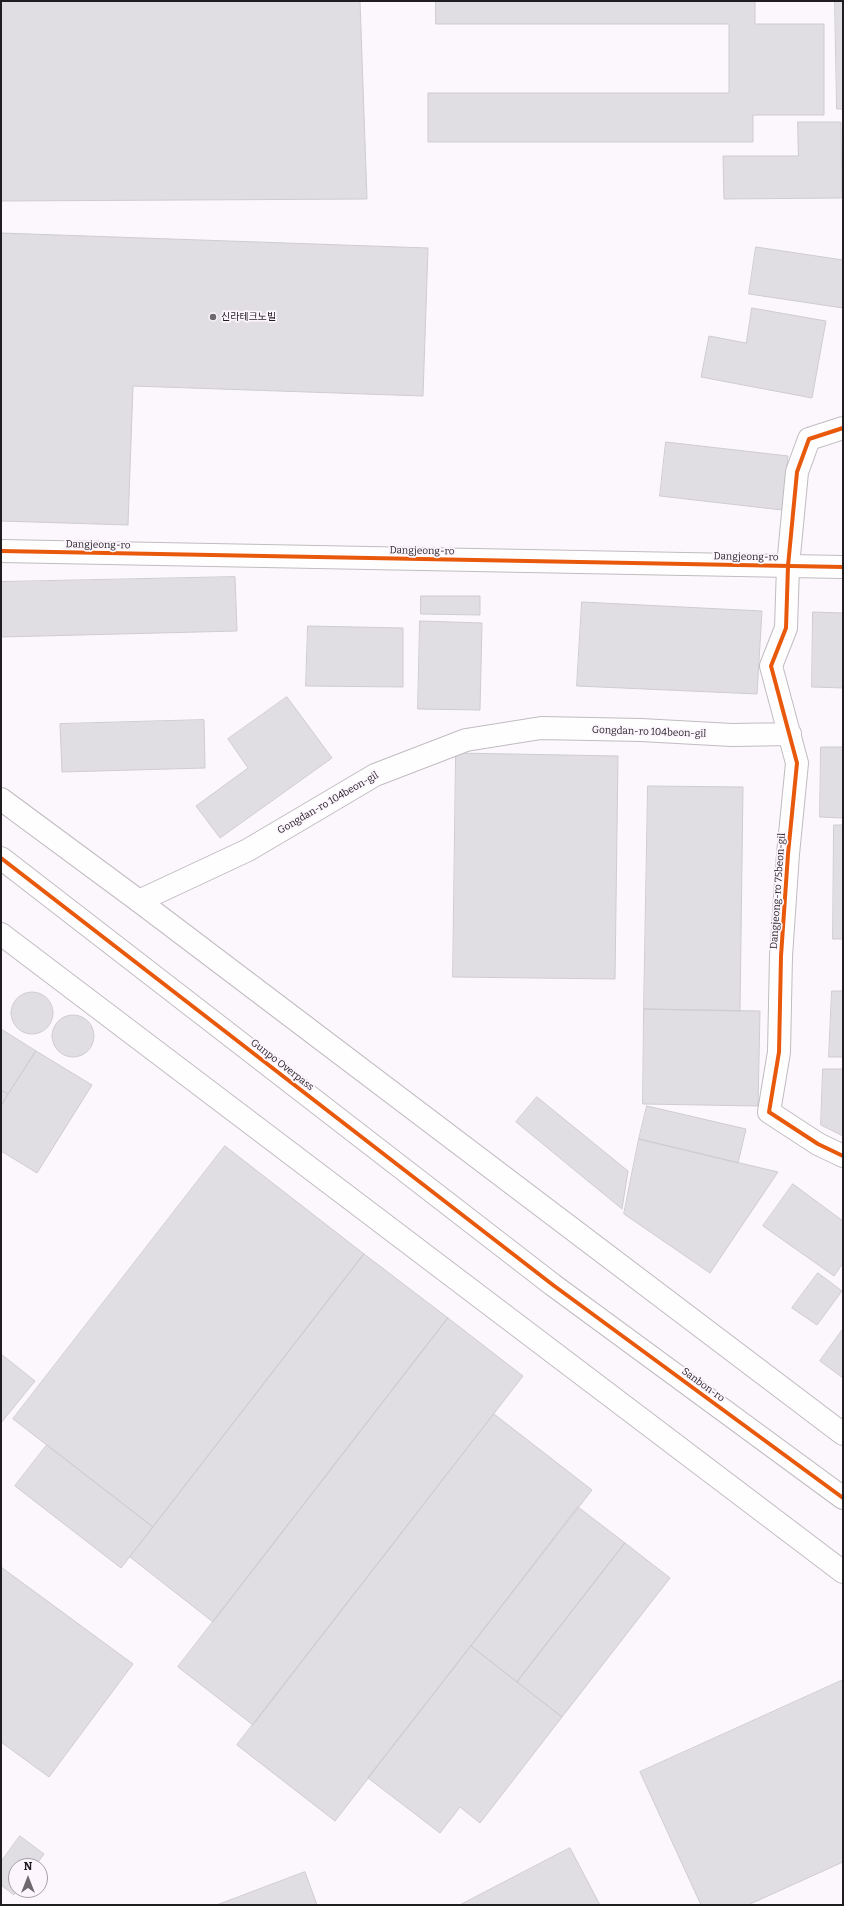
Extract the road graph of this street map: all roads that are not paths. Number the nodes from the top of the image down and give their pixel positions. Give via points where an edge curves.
1 (843, 428) edge
2 (1, 551) edge
3 (788, 566) junction
4 (843, 567) edge
5 (790, 734) junction
6 (1, 800) edge
7 (1, 858) edge
8 (139, 901) junction
9 (2, 935) edge
10 (843, 1156) edge
11 (553, 1284) joint
12 (843, 1434) edge
13 (843, 1498) edge
14 (843, 1572) edge

1 - 3 street, Dangjeong-ro 75beon-gil via 809,439 797,472
2 - 3 street, Dangjeong-ro
3 - 4 street, Dangjeong-ro
3 - 5 street, Dangjeong-ro 75beon-gil via 786,628 771,666
5 - 8 street, Gongdan-ro 104beon-gil via 732,735 541,728 466,740 375,775 248,850
5 - 10 street, Dangjeong-ro 75beon-gil via 797,763 781,948 779,1052 769,1112 818,1144
6 - 8 street
7 - 11 street, Gunpo Overpass
8 - 12 street
9 - 14 street
11 - 13 street, Sanbon-ro

